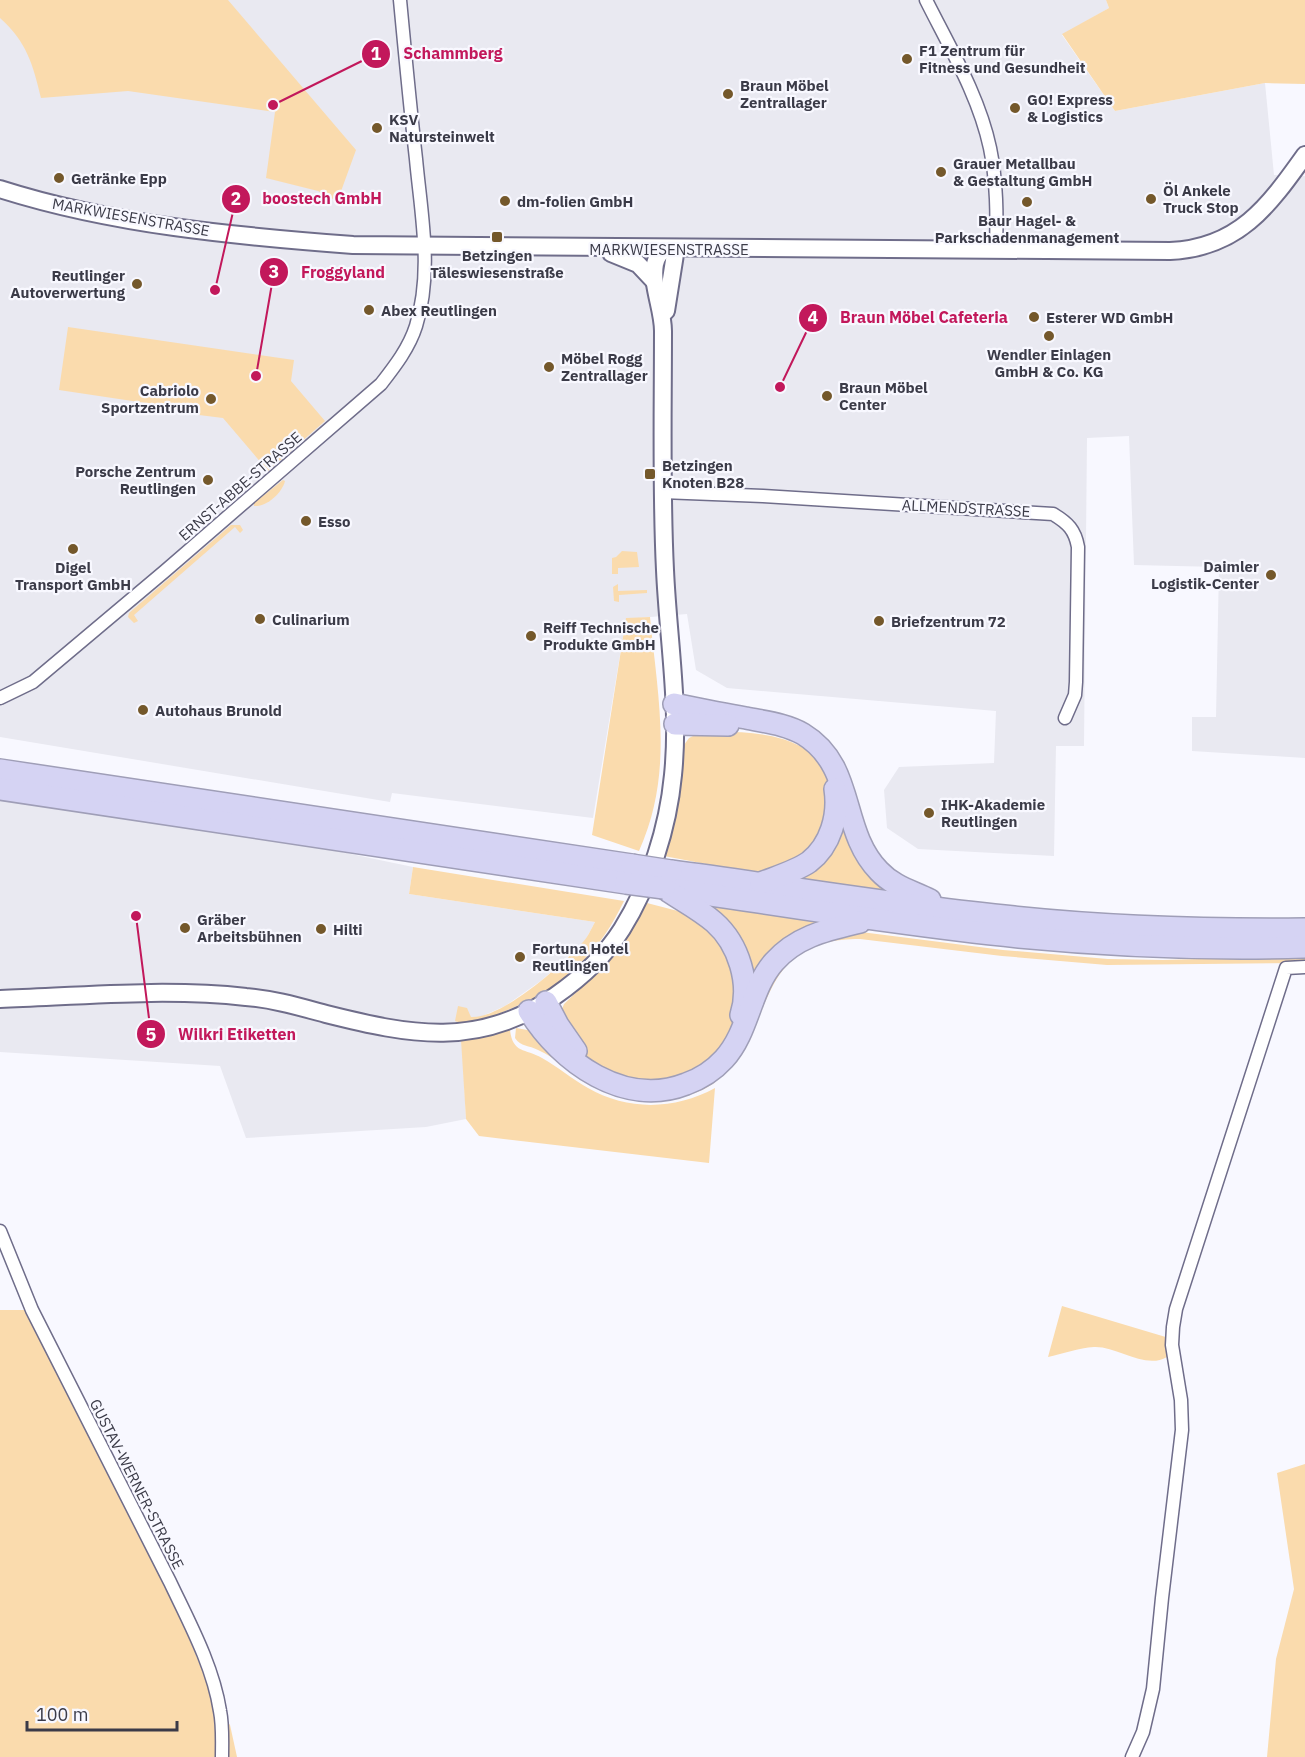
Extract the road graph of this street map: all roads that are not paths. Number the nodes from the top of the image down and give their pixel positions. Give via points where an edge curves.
1 (400, 0) edge
2 (926, 0) edge
3 (1305, 155) edge
4 (0, 189) edge
5 (424, 246) junction
6 (603, 248) junction
7 (672, 248) junction
8 (996, 250) junction
9 (654, 281) junction
10 (663, 327) junction
11 (662, 492) junction
12 (0, 699) edge
13 (674, 714) junction
14 (1065, 718) dead end
15 (0, 770) edge
16 (0, 789) edge
17 (629, 874) junction
18 (666, 882) junction
19 (760, 883) junction
20 (950, 910) junction
21 (874, 919) junction
22 (1305, 929) edge
23 (1305, 947) edge
24 (1305, 967) edge
25 (0, 999) edge
26 (538, 1007) junction
27 (0, 1231) edge
28 (222, 1757) edge
29 (1132, 1757) edge

1 - 5 street, ERNST-ABBE-STRASSE
2 - 8 street via 970,88 986,133 996,186
3 - 8 street, MARKWIESENSTRASSE via 1263,211 1241,228 1203,246 1170,252
4 - 5 street, MARKWIESENSTRASSE via 80,210 206,231 344,244
5 - 6 street, MARKWIESENSTRASSE
5 - 12 street, ERNST-ABBE-STRASSE via 423,286 416,324 400,359 381,384 33,682
6 - 7 street, MARKWIESENSTRASSE
6 - 9 street via 638,264
7 - 8 street, MARKWIESENSTRASSE
7 - 9 street via 658,257
7 - 10 street
9 - 10 street
10 - 11 street
11 - 13 street
11 - 14 street, ALLMENDSTRASSE via 1053,514 1071,527 1078,547 1077,682
13 - 19 highway via 782,733 806,743 826,765 837,801 831,832 808,862
13 - 20 highway via 782,726 817,744 836,768 860,844 874,866 896,885
13 - 26 street via 668,813 638,899 622,929 591,968
15 - 17 highway
16 - 17 highway
17 - 18 highway, bridge
18 - 19 highway
18 - 21 highway
18 - 26 highway via 714,923 738,956 745,992 742,1009 720,1056 691,1077 673,1083 655,1086 623,1082 580,1055
19 - 20 highway
20 - 22 highway via 1117,926
21 - 23 highway via 1088,943
21 - 26 highway via 805,937 788,949 764,978 735,1045 724,1060 675,1089 639,1091 604,1080 561,1050 537,1025
24 - 29 street via 1286,968 1176,1309 1173,1345 1182,1430 1153,1689 1143,1732
25 - 26 street via 231,995 423,1034 477,1029 509,1021
27 - 28 street, GUSTAV-WERNER-STRASSE via 32,1310 188,1620 217,1698

